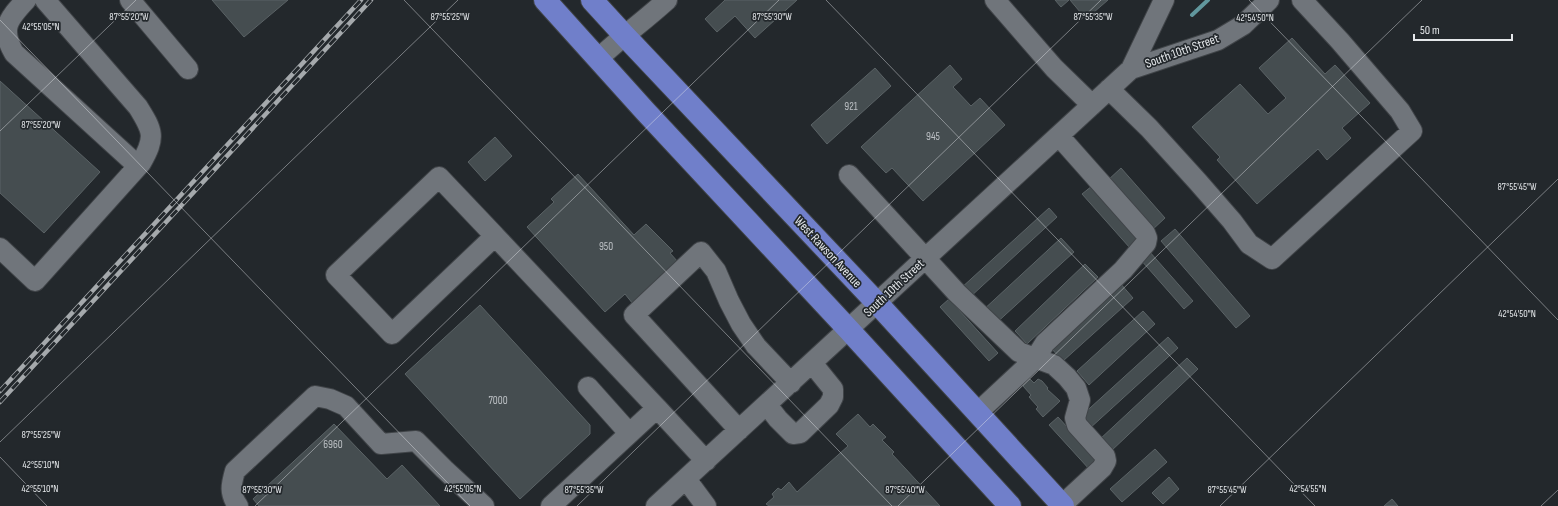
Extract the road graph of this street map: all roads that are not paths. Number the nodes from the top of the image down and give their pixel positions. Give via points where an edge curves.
1 (26, 0) edge
2 (45, 0) edge
3 (130, 0) edge
4 (545, 0) edge
5 (592, 0) edge
6 (667, 0) edge
7 (995, 0) edge
8 (1164, 0) edge
9 (1269, 0) edge
10 (1302, 0) edge
11 (624, 35) junction
12 (598, 59) junction
13 (1131, 69) junction
14 (188, 70) dead end
15 (1109, 89) junction
16 (1092, 105) junction
17 (1059, 136) junction
18 (138, 166) junction
19 (849, 175) dead end
20 (495, 236) junction
21 (0, 248) edge
22 (926, 258) junction
23 (877, 303) junction
24 (849, 330) junction
25 (1035, 359) junction
26 (812, 364) junction
27 (791, 383) junction
28 (588, 387) dead end
29 (767, 405) junction
30 (657, 408) junction
31 (977, 413) junction
32 (739, 430) junction
33 (629, 433) junction
34 (706, 461) junction
35 (686, 479) junction
36 (238, 506) edge
37 (484, 506) edge
38 (551, 506) edge
39 (656, 506) edge
40 (706, 506) edge
41 (1010, 506) edge
42 (1062, 506) edge

1 - 18 street via 4,28 4,38 8,45
2 - 18 street via 138,107 150,126 152,136 149,149
3 - 14 street
4 - 12 main road
5 - 11 main road, West Rawson Avenue
6 - 11 street
7 - 16 street via 1054,68
8 - 13 street, South 10th Street
9 - 13 street, South 10th Street via 1242,25 1218,40
10 - 15 street via 1400,111 1412,131 1272,259 1249,244 1198,182
11 - 12 street
11 - 23 main road, West Rawson Avenue
12 - 24 main road
13 - 15 street, South 10th Street
15 - 16 street, South 10th Street
16 - 17 street, South 10th Street
17 - 22 street, South 10th Street
17 - 25 street via 1147,238 1146,243 1123,270 1045,343
18 - 21 street via 36,281
19 - 22 street
20 - 20 street via 392,334 336,274 440,177
20 - 30 street
22 - 23 street, South 10th Street
22 - 25 street via 957,293 1019,352
23 - 24 street, South 10th Street
23 - 31 main road, West Rawson Avenue
24 - 26 street, South 10th Street
24 - 41 main road
25 - 31 street
25 - 42 street via 1054,365 1076,388 1080,400 1075,418 1077,425 1105,456 1106,461 1102,468
26 - 27 street, South 10th Street
26 - 29 street via 833,389 833,397 829,406 800,433 793,434 787,429
27 - 29 street, South 10th Street
27 - 32 street via 756,346 729,302 716,271 701,252 634,315
28 - 33 street
29 - 32 street, South 10th Street
30 - 33 street
30 - 34 street
31 - 42 main road, West Rawson Avenue
32 - 34 street, South 10th Street
33 - 38 street
34 - 35 street, South 10th Street
35 - 39 street, South 10th Street
35 - 40 street
36 - 37 street via 231,487 235,471 315,396 346,406 381,444 416,441

